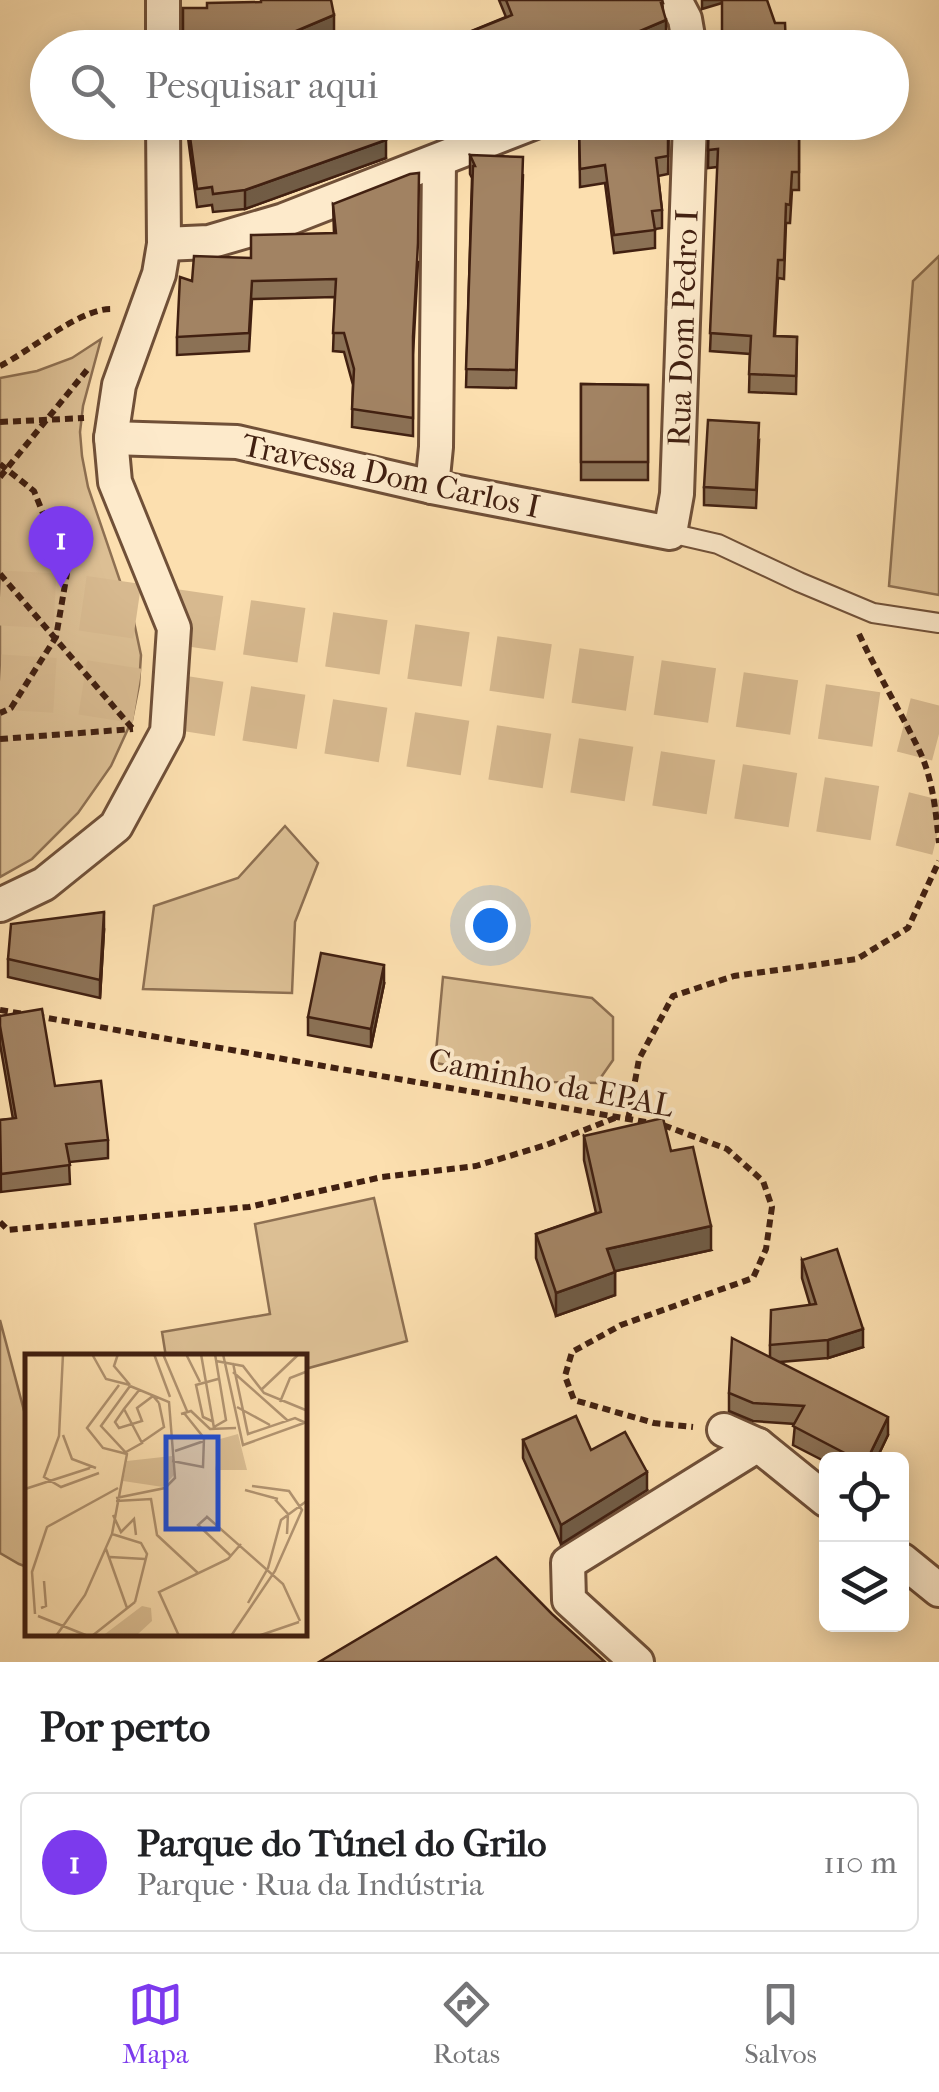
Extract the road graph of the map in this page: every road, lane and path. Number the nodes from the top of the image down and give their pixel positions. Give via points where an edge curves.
1 (163, 0) edge
2 (675, 0) edge
3 (163, 30) edge
4 (687, 30) edge
5 (164, 140) edge
6 (491, 140) edge
7 (689, 140) edge
8 (439, 161) junction
9 (164, 244) junction
10 (144, 312) junction
11 (0, 366) edge
12 (89, 367) dead end
13 (48, 419) junction
14 (0, 422) edge
15 (112, 427) junction
16 (4, 466) edge
17 (0, 477) edge
18 (432, 486) junction
19 (670, 533) junction
20 (0, 574) edge
21 (844, 601) junction
22 (939, 624) edge
23 (56, 637) junction
24 (0, 714) edge
25 (133, 729) junction
26 (166, 732) junction
27 (0, 738) edge
28 (939, 844) edge
29 (939, 861) edge
30 (0, 905) edge
31 (0, 1010) edge
32 (616, 1118) junction
33 (628, 1120) junction
34 (0, 1222) edge
35 (724, 1430) joint
36 (758, 1444) junction
37 (819, 1494) edge
38 (909, 1566) edge
39 (939, 1590) edge
40 (637, 1662) edge

1 - 3 street
2 - 4 street
5 - 9 street
6 - 8 street
7 - 19 street, Rua Dom Pedro I via 677,494
8 - 9 street via 265,226 210,242
8 - 18 street
9 - 10 street
10 - 11 path via 83,315
10 - 15 street
12 - 13 path
13 - 14 path
13 - 15 path
13 - 16 path
15 - 18 street, Travessa Dom Carlos I via 237,442
15 - 26 street via 115,482 174,628
16 - 17 path
16 - 23 path via 34,490 67,573
18 - 19 street, Travessa Dom Carlos I
19 - 21 lane via 718,544
20 - 23 path
21 - 22 lane
21 - 28 path via 922,755
23 - 24 path
23 - 25 path
25 - 26 path
25 - 27 path
26 - 30 street via 116,826 44,884
29 - 33 path via 908,928 857,959 734,976 673,996 639,1059
31 - 32 path, Caminho da EPAL
32 - 33 path, Caminho da EPAL
32 - 34 path via 476,1166 382,1177 249,1207 8,1230
33 - 35 path, Caminho da EPAL via 727,1149 763,1181 772,1207 766,1248 752,1278 621,1325 572,1352 565,1376 574,1400 654,1424
35 - 36 street
36 - 37 street
36 - 40 street via 568,1562 569,1600
38 - 39 street

